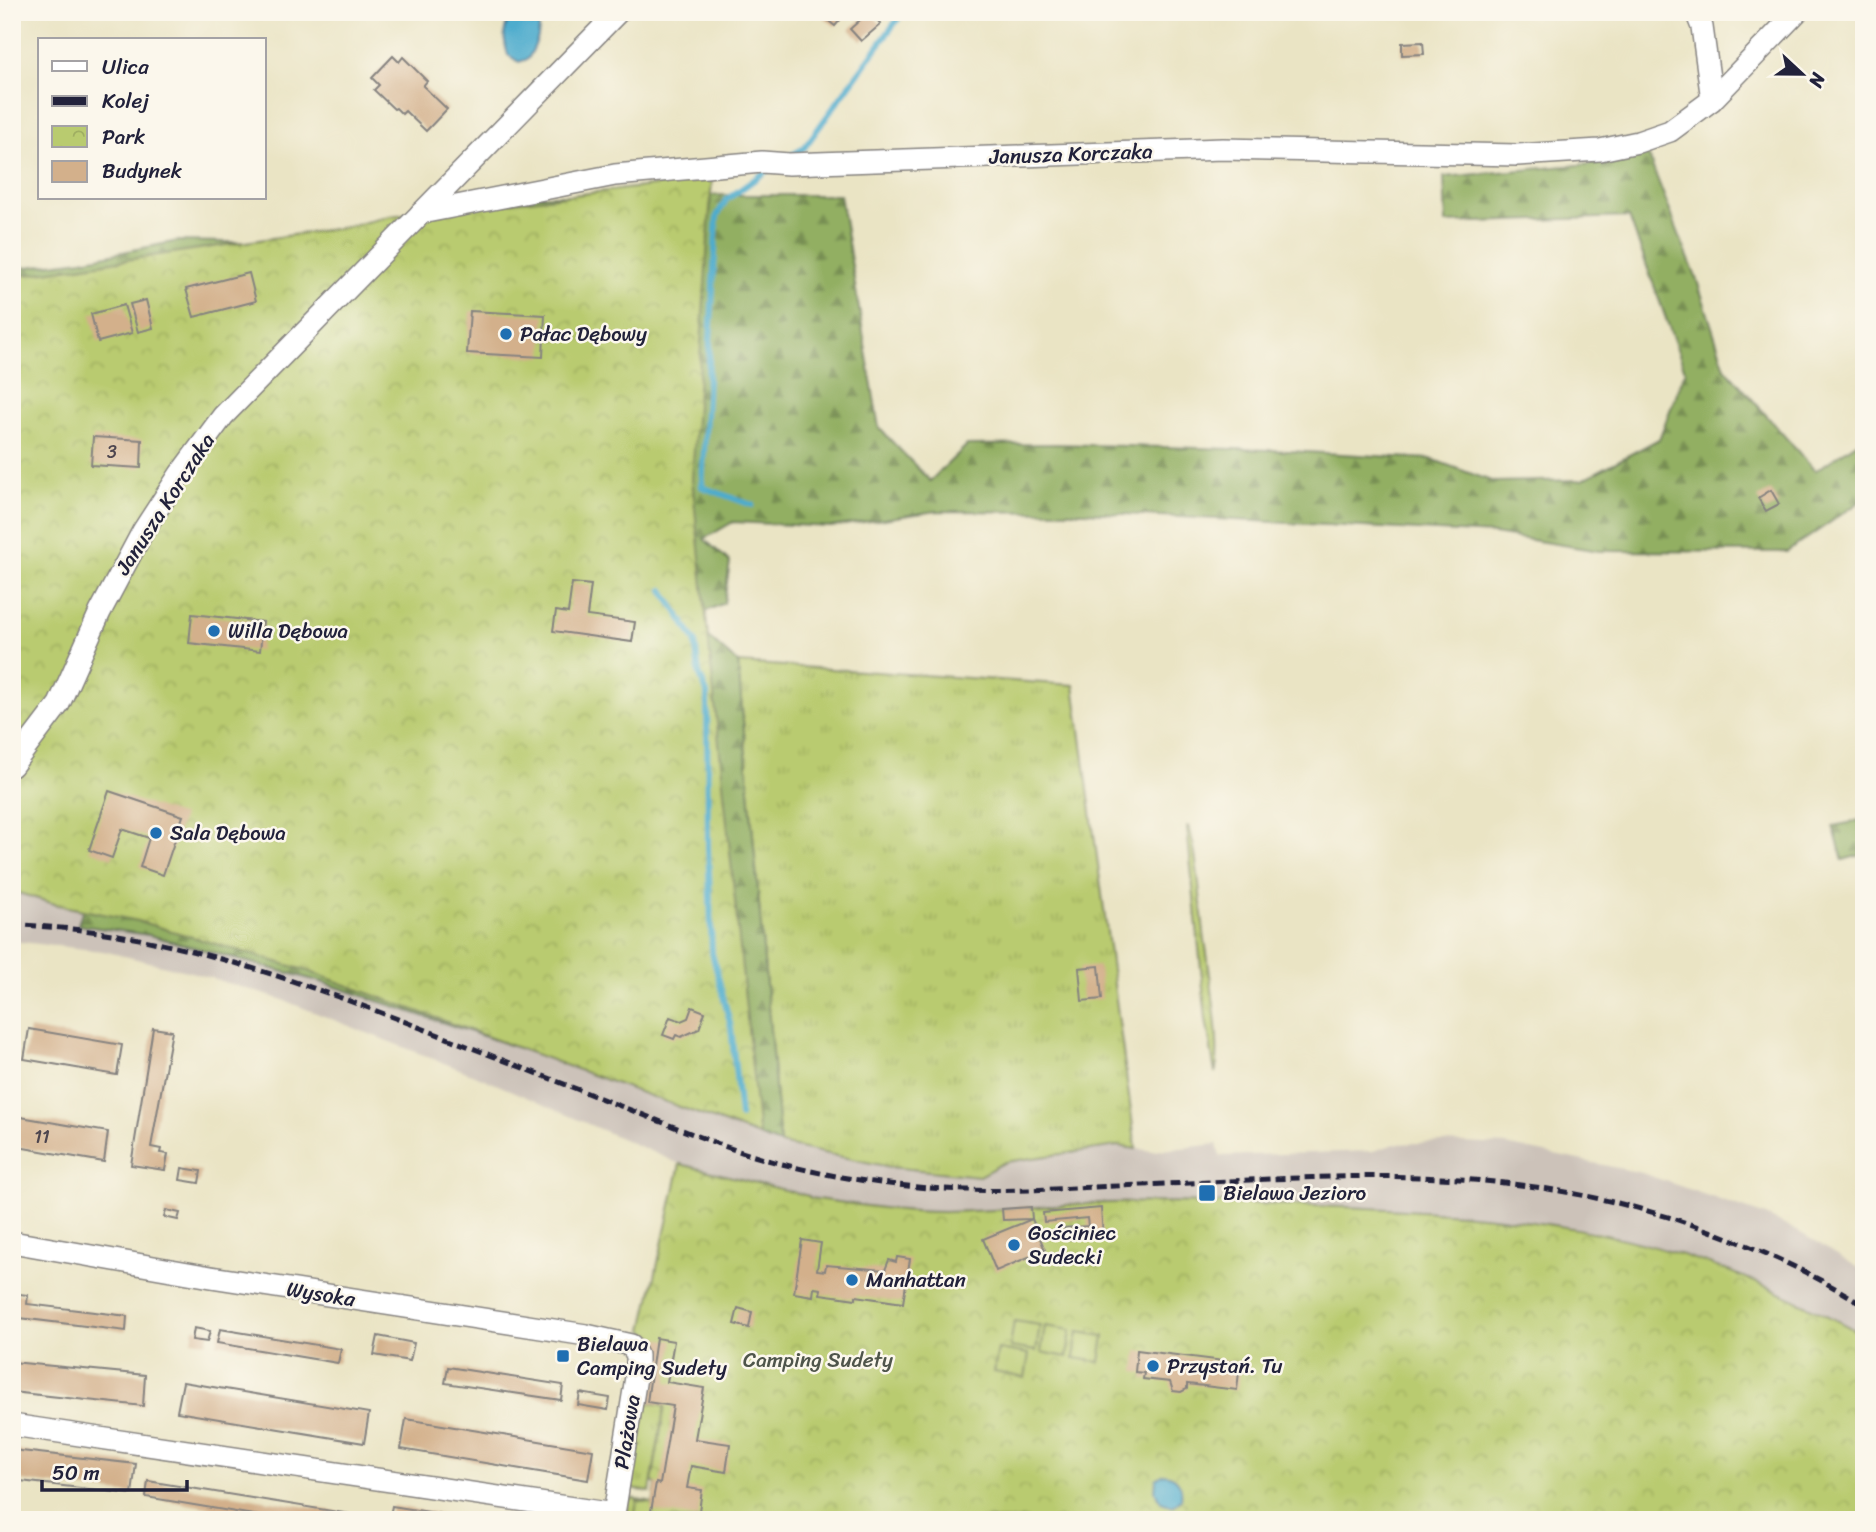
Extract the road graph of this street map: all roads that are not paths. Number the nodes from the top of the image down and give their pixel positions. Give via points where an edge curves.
1 (618, 12) edge
2 (1696, 12) edge
3 (1797, 12) edge
4 (1712, 100) junction
5 (452, 181) junction
6 (485, 201) junction
7 (421, 213) junction
8 (12, 766) edge
9 (12, 1242) edge
10 (631, 1345) joint
11 (12, 1425) edge
12 (613, 1517) edge

1 - 5 street, Janusza Korczaka
2 - 4 street
3 - 4 street, Janusza Korczaka
4 - 6 street, Janusza Korczaka via 1670,131 1600,150 1517,156 1223,149 762,162 615,175
5 - 6 street
5 - 7 street, Janusza Korczaka
6 - 7 street, Janusza Korczaka
7 - 8 street, Janusza Korczaka via 223,416 180,474 115,583 59,704
9 - 10 street, Wysoka
10 - 12 street, Plażowa via 637,1355 637,1371
11 - 12 street

